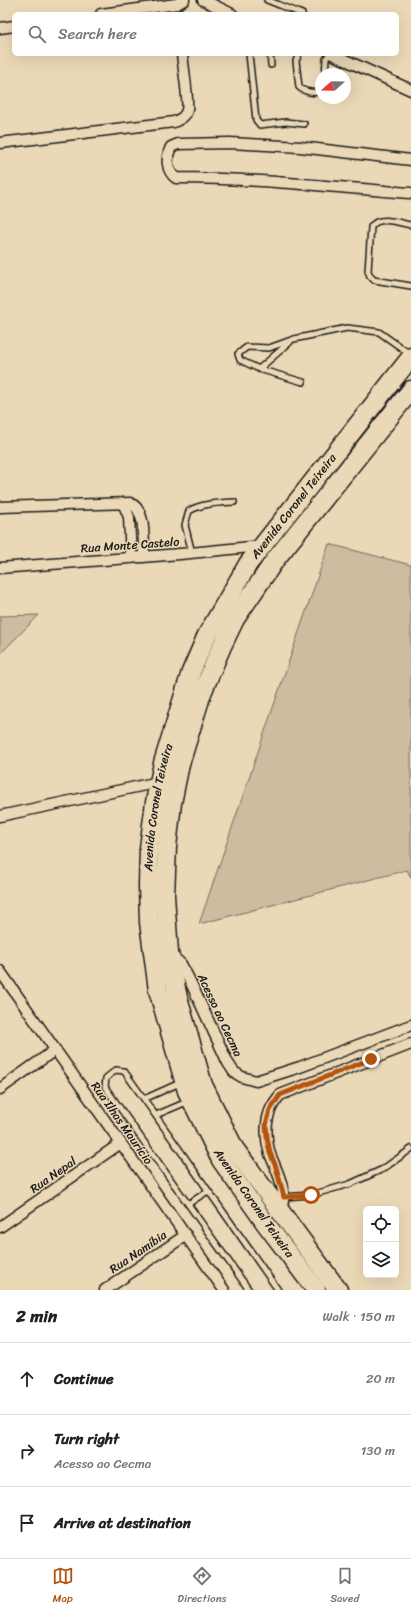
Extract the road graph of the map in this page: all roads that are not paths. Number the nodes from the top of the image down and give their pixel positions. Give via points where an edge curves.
1 (203, 0) edge
2 (267, 0) edge
3 (149, 4) edge
4 (180, 6) edge
5 (111, 12) edge
6 (228, 12) edge
7 (297, 12) edge
8 (12, 26) edge
9 (0, 28) edge
10 (182, 56) edge
11 (249, 56) edge
12 (270, 56) edge
13 (298, 56) edge
14 (327, 56) edge
15 (336, 56) edge
16 (271, 65) dead end
17 (325, 68) edge
18 (411, 90) edge
19 (315, 93) edge
20 (304, 124) dead end
21 (0, 143) edge
22 (411, 160) edge
23 (411, 193) edge
24 (411, 225) edge
25 (411, 286) edge
26 (294, 339) junction
27 (411, 356) edge
28 (259, 369) junction
29 (303, 382) dead end
30 (410, 394) edge
31 (234, 502) dead end
32 (123, 503) junction
33 (0, 506) edge
34 (261, 546) junction
35 (192, 553) junction
36 (144, 557) junction
37 (131, 558) junction
38 (0, 568) edge
39 (159, 782) junction
40 (0, 816) edge
41 (169, 953) junction
42 (0, 971) edge
43 (411, 1025) edge
44 (411, 1044) edge
45 (55, 1050) junction
46 (300, 1067) junction
47 (184, 1081) junction
48 (307, 1084) junction
49 (0, 1088) edge
50 (144, 1099) junction
51 (191, 1099) junction
52 (156, 1115) junction
53 (121, 1143) junction
54 (411, 1149) edge
55 (208, 1191) junction
56 (188, 1204) junction
57 (282, 1204) junction
58 (266, 1224) junction
59 (0, 1228) edge
60 (186, 1235) junction
61 (105, 1290) edge
62 (224, 1290) edge
63 (249, 1290) edge
64 (278, 1290) edge
65 (316, 1290) edge
66 (338, 1290) edge

1 - 6 street
2 - 7 lane
3 - 4 street
3 - 5 street
8 - 9 street
10 - 21 street via 188,109 174,122
11 - 20 lane via 256,120 260,125 286,122
12 - 16 lane
13 - 19 lane via 296,61 299,87 304,91
14 - 17 lane
15 - 18 street
22 - 23 street via 300,147 230,143 178,144 170,147 168,153 169,170 176,178 277,181
24 - 25 lane via 381,221 374,223 371,227 368,271 374,280
26 - 27 lane via 347,328 379,332
26 - 28 lane
26 - 28 lane via 269,348 247,346 238,354 240,360
27 - 34 highway, Avenida Coronel Teixeira
28 - 29 lane
30 - 41 highway, Avenida Coronel Teixeira via 275,560 235,619 207,680 180,764 172,803 165,875
31 - 35 lane via 210,504 190,511 185,525
32 - 33 street
32 - 36 street via 135,505 139,510
32 - 37 street via 129,517
34 - 35 street, Rua Monte Castelo
34 - 39 highway, Avenida Coronel Teixeira via 221,610 190,672
35 - 36 street, Rua Monte Castelo
36 - 37 street, Rua Monte Castelo
37 - 38 street, Rua Monte Castelo
39 - 40 street
39 - 47 highway, Avenida Coronel Teixeira via 149,848 150,922 158,990
41 - 46 street, Acesso ao Cecma via 181,964 234,1072 256,1081
41 - 57 highway, Avenida Coronel Teixeira via 188,1037 206,1091 234,1148
42 - 45 street, Rua Ilhas Maurício
43 - 46 street, Acesso ao Cecma
44 - 48 street
45 - 49 street
45 - 53 street, Rua Ilhas Maurício
46 - 48 street
47 - 50 lane
47 - 51 highway, Avenida Coronel Teixeira
48 - 57 street via 280,1095 270,1110 266,1125
50 - 52 lane
50 - 56 lane via 124,1071 116,1070 104,1082 104,1087
51 - 52 lane
51 - 58 highway, Avenida Coronel Teixeira via 221,1160
52 - 55 lane
53 - 59 street, Rua Nepal
53 - 60 street, Rua Ilhas Maurício
54 - 57 lane via 383,1169 350,1184
55 - 56 lane
55 - 64 lane
56 - 63 lane
57 - 58 street
57 - 66 highway, Avenida Coronel Teixeira
58 - 65 highway, Avenida Coronel Teixeira
60 - 61 street, Rua Namíbia
60 - 62 street, Rua Ilhas Maurício

